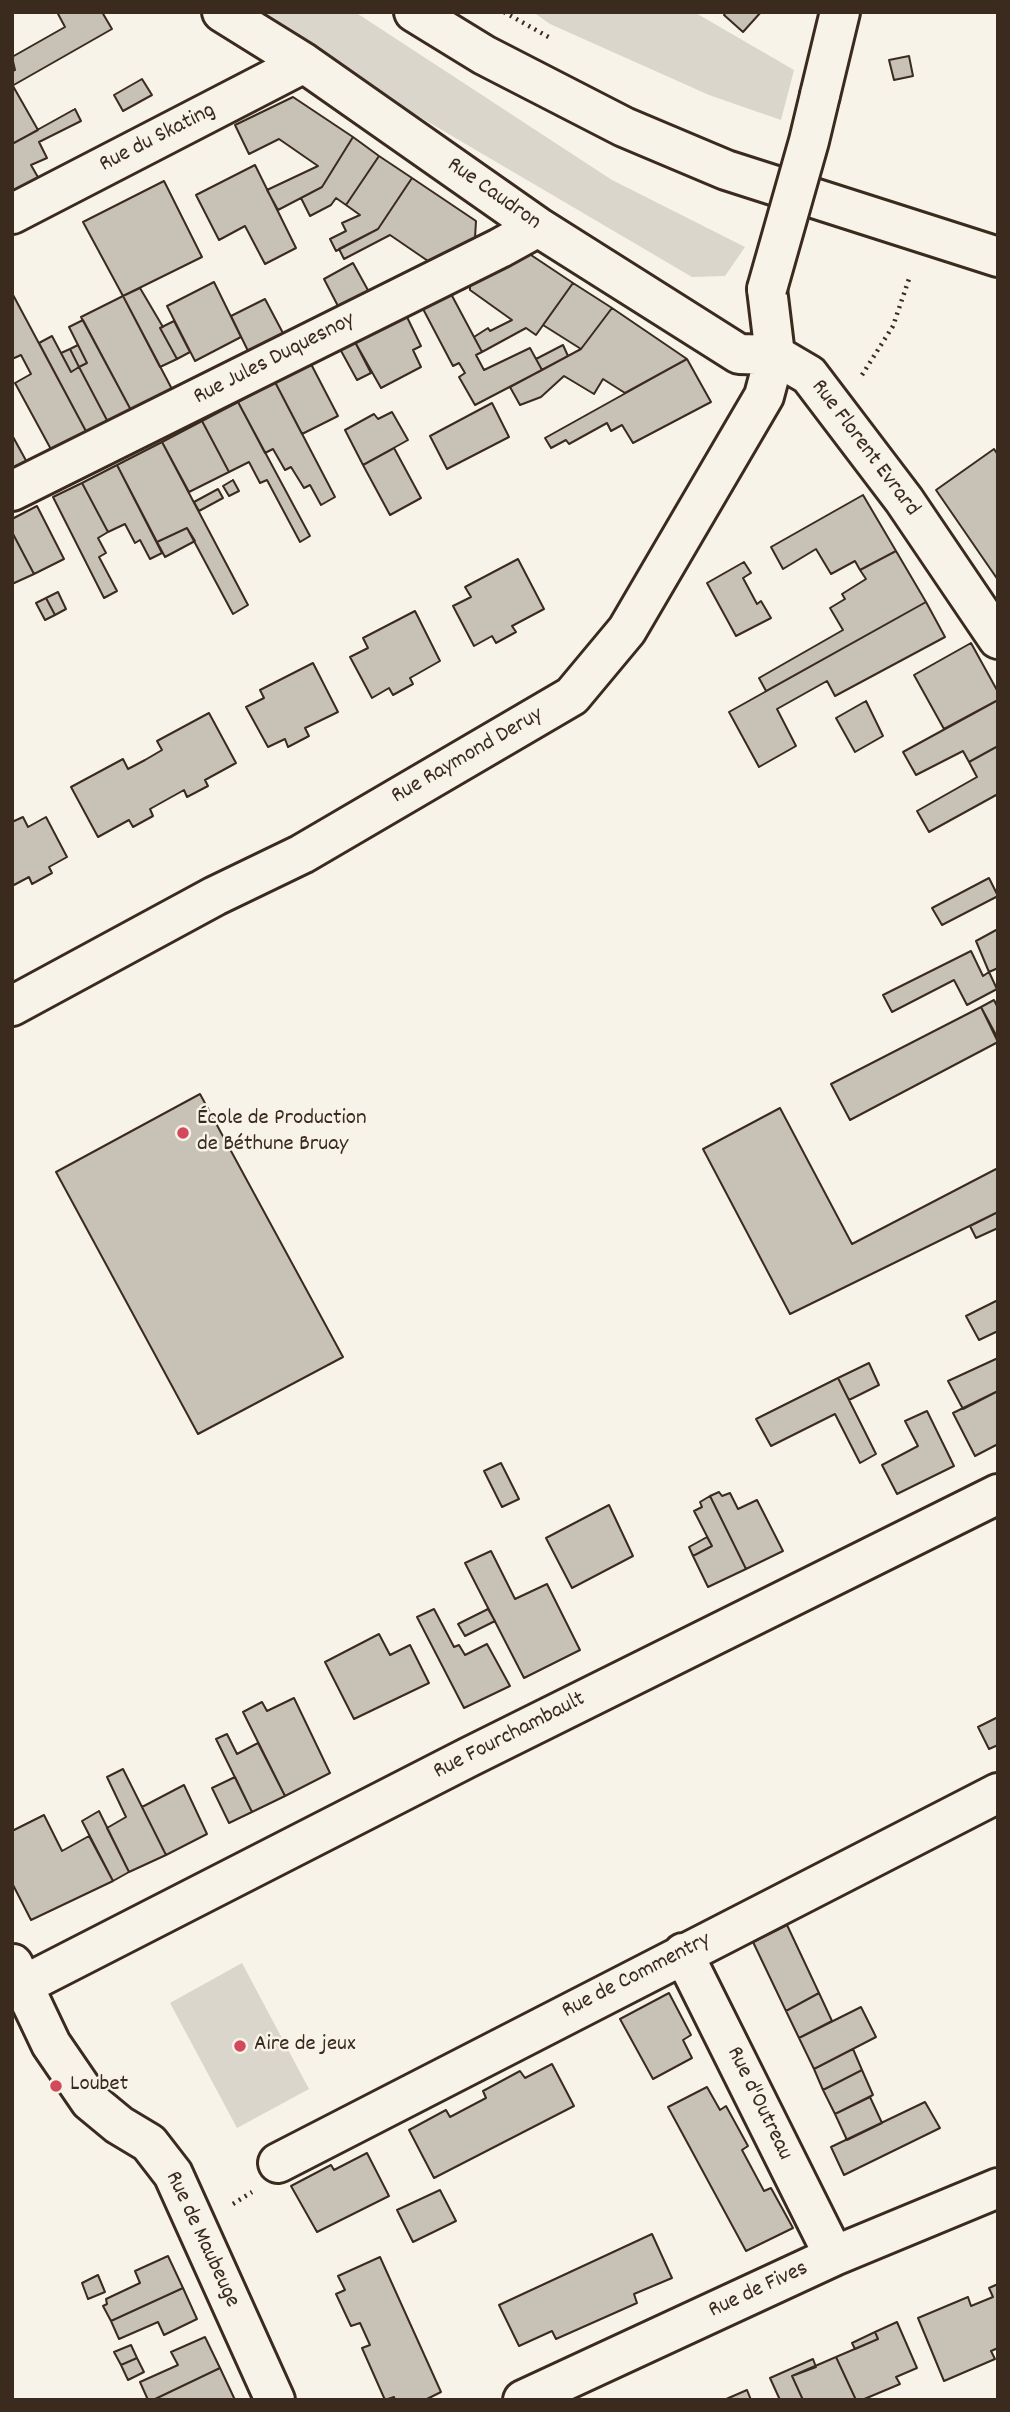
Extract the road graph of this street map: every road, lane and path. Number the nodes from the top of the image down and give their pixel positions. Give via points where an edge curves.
1 (222, 12) edge
2 (414, 12) edge
3 (840, 12) edge
4 (304, 63) junction
5 (12, 214) edge
6 (538, 227) junction
7 (998, 257) edge
8 (910, 276) dead end
9 (775, 355) junction
10 (829, 400) junction
11 (12, 491) edge
12 (998, 639) edge
13 (12, 1006) edge
14 (998, 1494) edge
15 (998, 1793) edge
16 (683, 1953) junction
17 (16, 1979) edge
18 (278, 2163) joint
19 (998, 2188) edge
20 (197, 2228) junction
21 (834, 2256) junction
22 (275, 2400) edge
23 (523, 2400) edge

1 - 4 street, Rue Caudron
2 - 7 street via 484,55 600,115 713,165
3 - 9 street, bridge via 767,289
4 - 5 street, Rue du Skating
4 - 6 street, Rue Caudron
6 - 9 street, Rue Caudron via 739,354
6 - 11 street, Rue Jules Duquesnoy
8 - 10 path via 893,326 860,377
9 - 10 street, Rue Florent Evrard via 809,375
9 - 13 street, Rue Raymond Deruy via 764,396 634,618 572,695 302,854
10 - 12 street, Rue Florent Evrard via 904,500
14 - 17 street, Rue Fourchambault
15 - 16 street, Rue de Commentry
16 - 18 street, Rue de Commentry
16 - 21 street, Rue d'Outreau
17 - 20 street, Rue de Maubeuge via 51,2044 90,2101 149,2143 173,2174
18 - 20 path via 258,2188
19 - 21 street, Rue de Fives
20 - 22 street, Rue de Maubeuge
21 - 23 street, Rue de Fives

